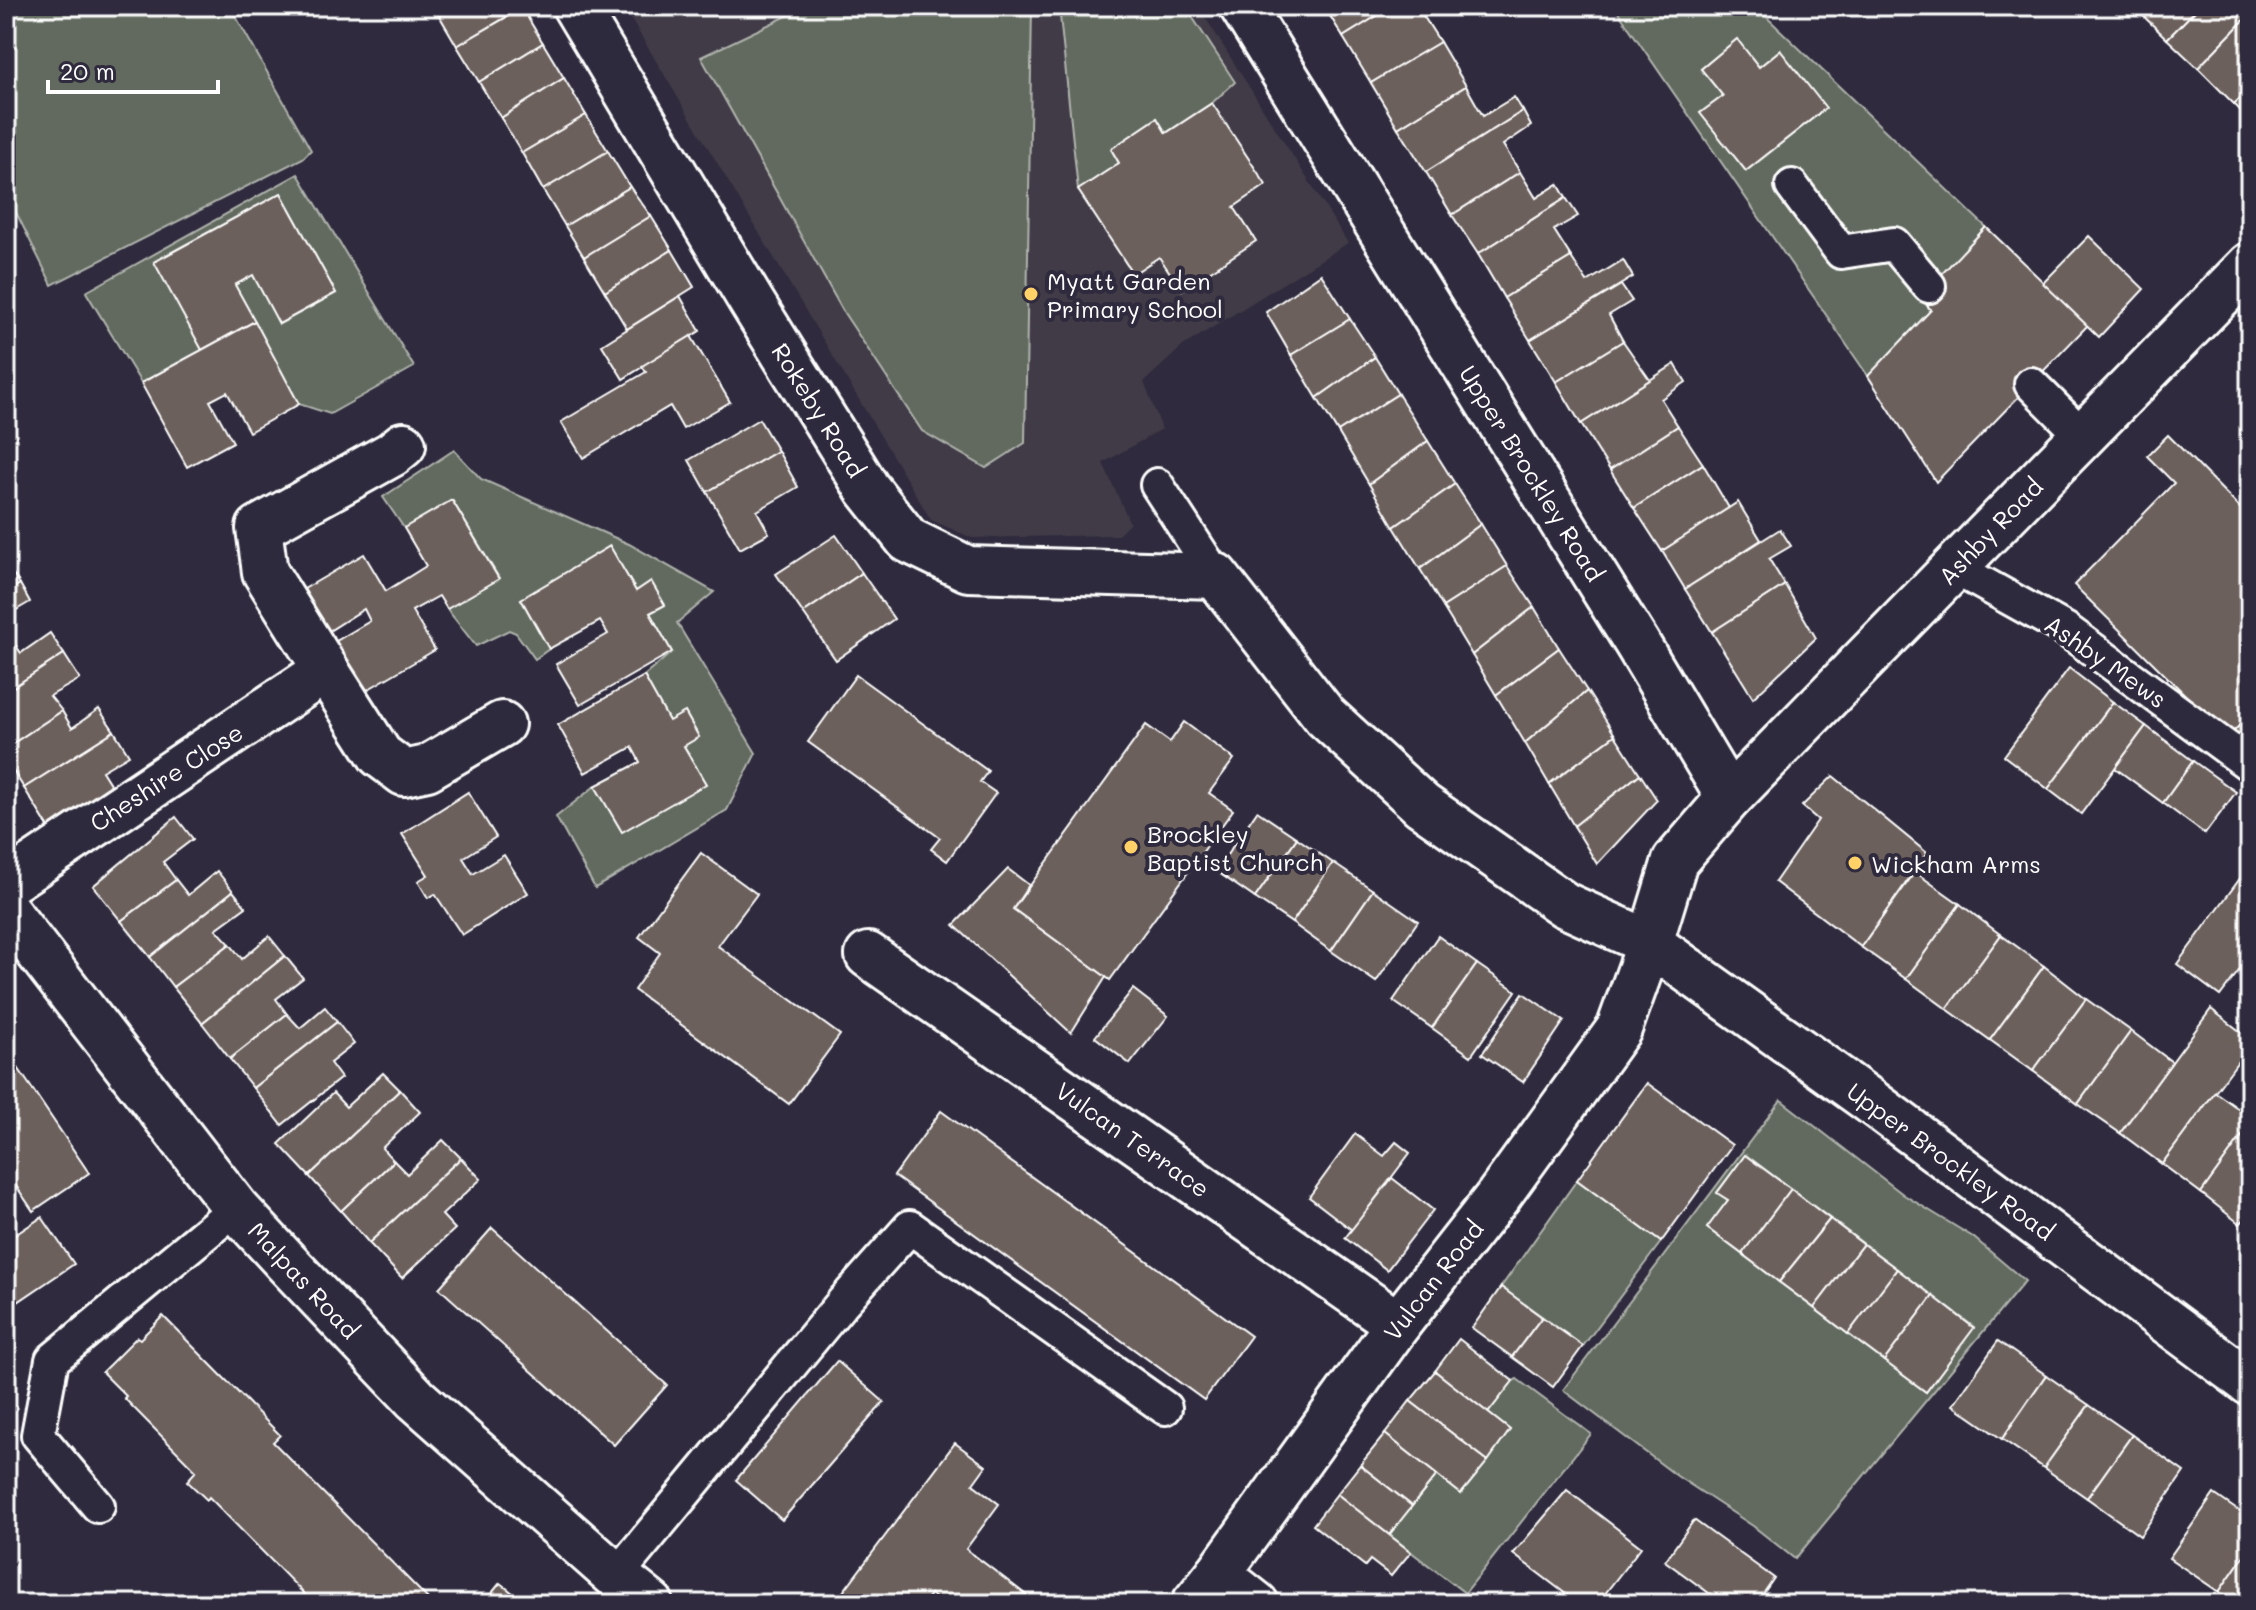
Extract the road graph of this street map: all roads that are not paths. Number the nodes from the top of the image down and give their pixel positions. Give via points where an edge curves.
1 (575, 6) edge
2 (1242, 6) edge
3 (1792, 186) dead end
4 (2250, 265) edge
5 (1929, 286) dead end
6 (2031, 384) dead end
7 (2082, 435) junction
8 (403, 445) dead end
9 (1157, 485) dead end
10 (1955, 568) junction
11 (1216, 576) junction
12 (326, 670) junction
13 (502, 724) dead end
14 (2250, 765) edge
15 (1729, 798) junction
16 (6, 884) edge
17 (6, 910) edge
18 (1650, 943) junction
19 (868, 955) dead end
20 (236, 1208) junction
21 (1398, 1324) junction
22 (2250, 1383) edge
23 (1165, 1408) dead end
24 (98, 1506) dead end
25 (616, 1576) junction
26 (1206, 1589) edge
27 (651, 1604) edge
28 (1256, 1604) edge

1 - 11 street, Rokeby Road via 867,488 908,540 968,569
2 - 15 street, Upper Brockley Road
3 - 5 lane via 1841,252 1894,244
4 - 7 street, Ashby Road
6 - 7 lane
7 - 10 street, Ashby Road
8 - 12 street via 259,528 265,572
9 - 11 lane, Upper Brockley Road
10 - 14 lane, Ashby Mews via 2065,629
10 - 15 street, Ashby Road
11 - 18 street, Upper Brockley Road via 1325,716 1422,805 1565,905
12 - 13 street via 380,755 404,773 427,768
12 - 16 street, Cheshire Close
15 - 18 street via 1675,861
17 - 20 street, Malpas Road
18 - 21 street, Vulcan Road via 1619,1029
18 - 22 street, Upper Brockley Road
19 - 21 street, Vulcan Terrace
20 - 24 lane via 52,1360 38,1435
20 - 25 street, Malpas Road via 416,1399
21 - 26 street, Vulcan Road
23 - 25 lane via 910,1227
25 - 27 street, Malpas Road
26 - 28 street

